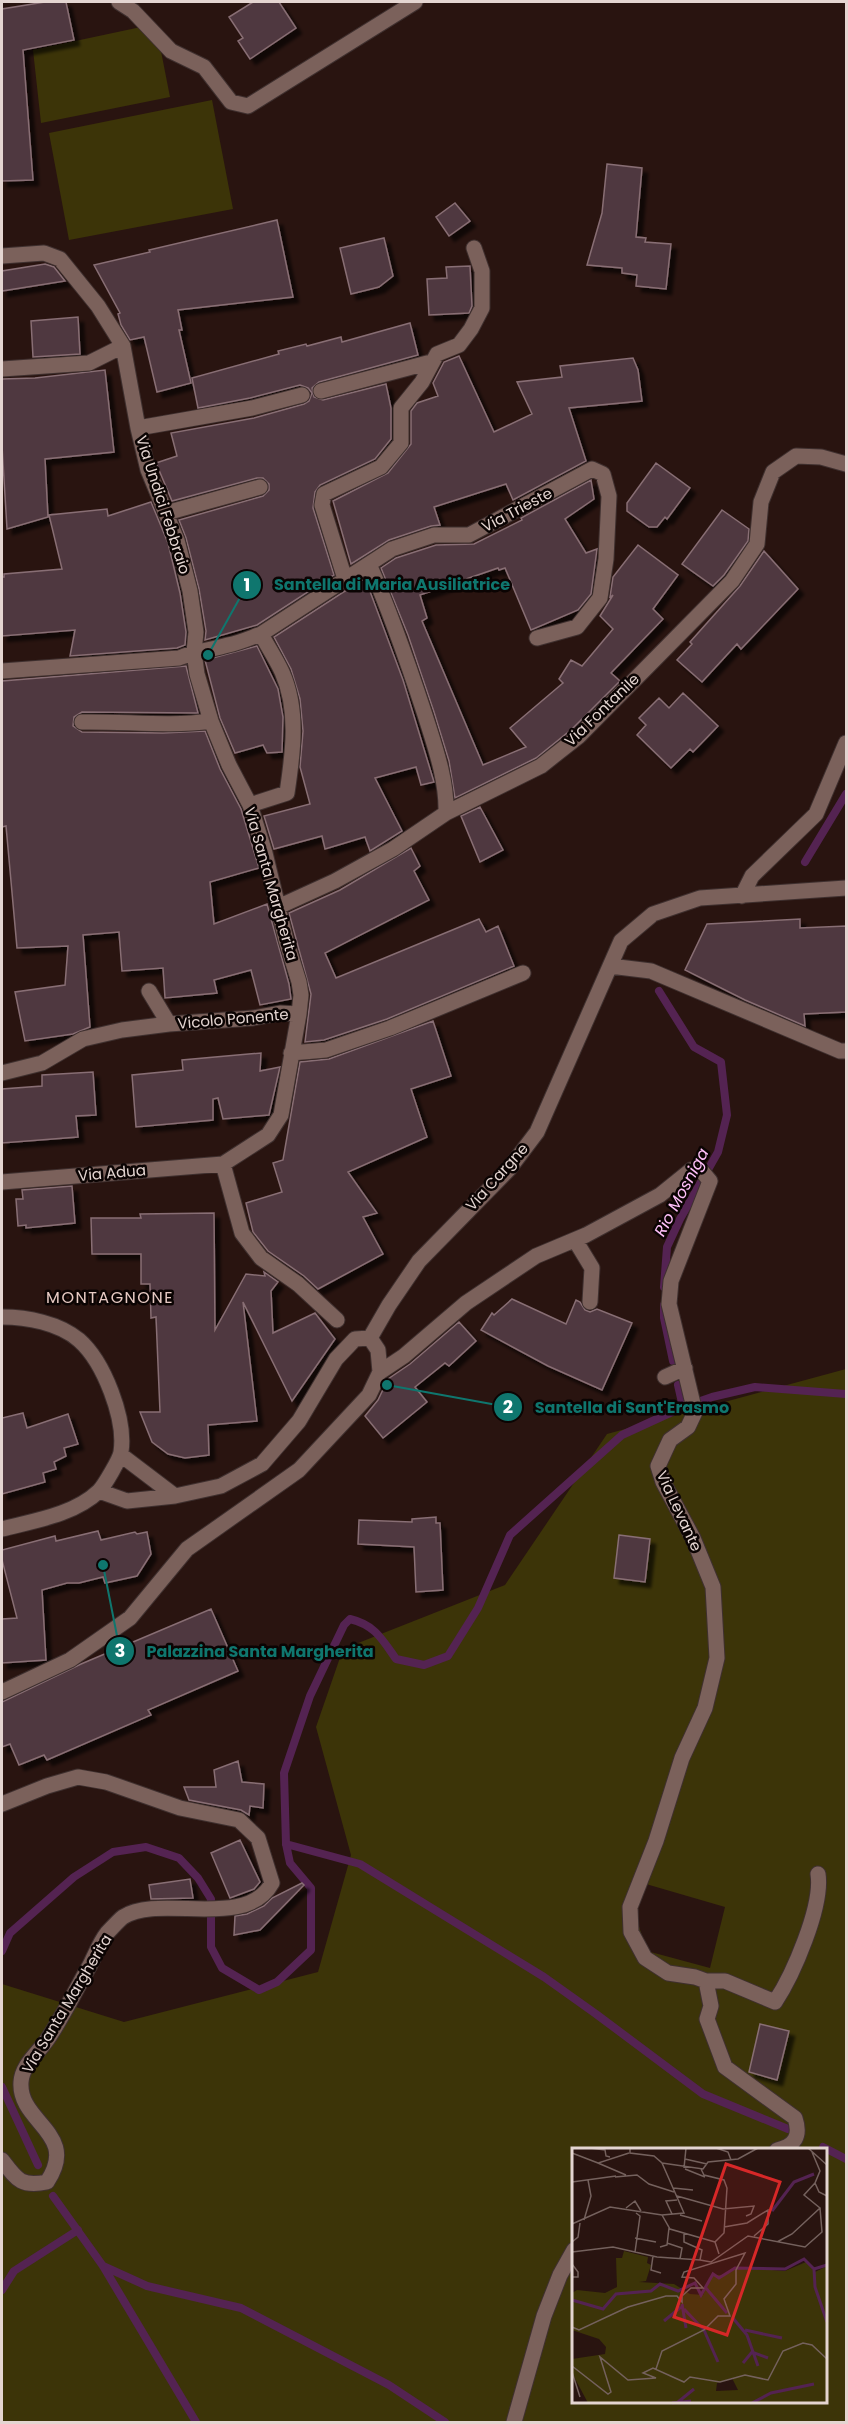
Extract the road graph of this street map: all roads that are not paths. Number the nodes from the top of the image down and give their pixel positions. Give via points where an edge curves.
1 (118, 2) edge
2 (415, 2) edge
3 (474, 248) dead end
4 (2, 256) edge
5 (123, 346) junction
6 (431, 362) junction
7 (2, 369) edge
8 (321, 391) dead end
9 (302, 395) dead end
10 (138, 428) junction
11 (846, 464) edge
12 (260, 487) dead end
13 (166, 513) junction
14 (369, 564) junction
15 (345, 579) junction
16 (261, 634) junction
17 (537, 639) dead end
18 (194, 652) junction
19 (2, 671) edge
20 (211, 721) junction
21 (82, 722) dead end
22 (846, 743) edge
23 (250, 806) junction
24 (446, 813) junction
25 (846, 888) edge
26 (742, 896) junction
27 (278, 907) junction
28 (610, 966) junction
29 (523, 973) dead end
30 (149, 991) dead end
31 (299, 1014) junction
32 (169, 1024) junction
33 (846, 1051) edge
34 (291, 1053) junction
35 (2, 1073) edge
36 (223, 1164) junction
37 (2, 1182) edge
38 (575, 1240) junction
39 (590, 1302) dead end
40 (2, 1317) edge
41 (337, 1320) dead end
42 (370, 1338) junction
43 (380, 1372) junction
44 (686, 1373) junction
45 (665, 1377) dead end
46 (121, 1455) junction
47 (99, 1491) junction
48 (174, 1496) junction
49 (2, 1529) edge
50 (2, 1692) edge
51 (2, 1804) edge
52 (818, 1874) dead end
53 (706, 1981) junction
54 (788, 2148) edge
55 (2, 2160) edge
56 (572, 2252) edge
57 (514, 2422) edge

1 - 2 street via 133,11 171,51 204,67 231,102 248,106
3 - 6 street via 482,271 482,308 459,345 437,354
4 - 5 street, Via Undici Febbraio via 44,253 60,259 98,306
5 - 7 street via 89,363
5 - 10 street, Via Undici Febbraio
6 - 8 street
6 - 15 street via 422,382 401,408 401,443 381,467 324,494 322,505
9 - 10 street
10 - 13 street, Via Undici Febbraio via 148,470
11 - 24 street, Via Fontanile via 796,456 773,472 761,502 757,543 732,581 579,736 542,766
12 - 13 street
13 - 18 street, Via Undici Febbraio via 190,591 196,632
14 - 15 street, Via Trieste
14 - 17 street, Via Trieste via 392,549 434,535 469,535 592,469 603,474 609,496 600,598 577,627
14 - 24 street via 392,615 433,741 447,793
15 - 16 street, Via Trieste
16 - 18 street, Via Trieste
16 - 23 street via 283,674 294,716 293,754 287,793
18 - 19 street, Via Trieste via 161,660
18 - 20 street, Via Santa Margherita
20 - 21 street via 148,725
20 - 23 street, Via Santa Margherita
22 - 26 street via 816,814 752,876
23 - 27 street, Via Santa Margherita
24 - 27 street, Via Fontanile via 393,849
25 - 26 street, Via Cargne
26 - 28 street, Via Cargne via 700,898 653,914 621,941
27 - 31 street, Via Santa Margherita via 299,982
28 - 33 street via 651,971
28 - 42 street, Via Cargne via 537,1132 509,1169 419,1261
29 - 34 street via 379,1032 326,1050
30 - 32 street, Vicolo Ponente
31 - 32 street, Vicolo Ponente
31 - 34 street, Via Santa Margherita
32 - 35 street via 83,1039 42,1063
34 - 36 street, Via Santa Margherita via 281,1115 268,1135
36 - 37 street, Via Adua
36 - 41 street via 242,1233 261,1258 298,1284
38 - 39 street via 592,1268
38 - 43 street, Via Levante via 508,1273
38 - 44 street, Via Levante via 660,1195 691,1170 705,1175 671,1281 669,1304
40 - 46 street via 43,1321 79,1340 116,1401 122,1431
42 - 43 street via 378,1350
42 - 48 street via 355,1339 336,1359 299,1421 262,1464 221,1486
43 - 50 street via 369,1395 298,1470 187,1550 130,1618 70,1660
44 - 45 street
44 - 53 street, Via Levante via 695,1412 688,1427 670,1440 658,1466 713,1587 717,1658 705,1708 682,1758 630,1907 631,1932 645,1958 668,1973
46 - 47 street
46 - 48 street
47 - 48 street via 128,1501
47 - 49 street via 73,1508
51 - 55 street, Via Santa Margherita via 78,1777 106,1782 180,1808 239,1820 258,1838 272,1882 266,1894 247,1904 202,1910 150,1910 124,1916 105,1935 48,2039 27,2064 21,2082 26,2102 58,2152 56,2169 47,2182 30,2185 18,2181
52 - 53 street, Via Levante via 820,1885 804,1941 775,2002 725,1981
53 - 54 street via 711,2006 707,2019 725,2067 795,2118 797,2138
56 - 57 street via 544,2316

